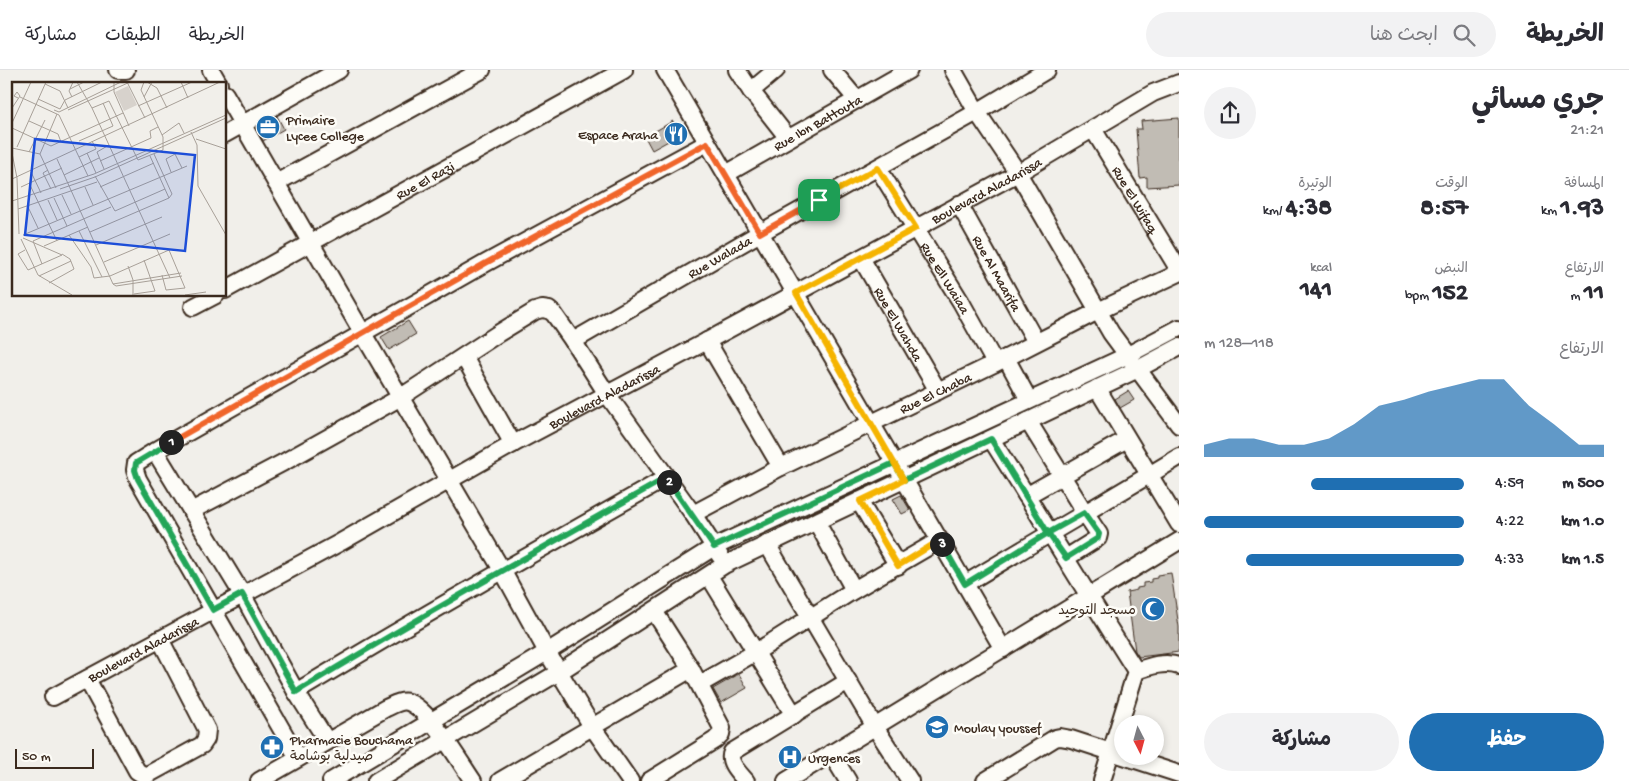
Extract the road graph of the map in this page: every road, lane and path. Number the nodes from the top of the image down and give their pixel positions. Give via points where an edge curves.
1 (118, 70) edge
2 (126, 70) edge
3 (211, 70) edge
4 (339, 70) edge
5 (482, 70) edge
6 (624, 70) edge
7 (665, 70) edge
8 (737, 70) edge
9 (776, 70) edge
10 (832, 70) edge
11 (909, 70) edge
12 (953, 70) edge
13 (1047, 70) edge
14 (1179, 72) edge
15 (218, 82) edge
16 (1179, 83) edge
17 (751, 91) junction
18 (1153, 93) junction
19 (226, 96) edge
20 (857, 100) junction
21 (977, 112) junction
22 (242, 124) junction
23 (1093, 129) junction
24 (226, 133) edge
25 (788, 138) junction
26 (707, 143) junction
27 (878, 168) junction
28 (1018, 173) junction
29 (726, 174) junction
30 (276, 183) junction
31 (960, 204) junction
32 (916, 228) junction
33 (760, 233) junction
34 (311, 243) junction
35 (860, 258) junction
36 (1179, 271) edge
37 (226, 289) edge
38 (796, 293) junction
39 (214, 296) edge
40 (193, 307) dead end
41 (1098, 311) junction
42 (1179, 328) edge
43 (362, 332) junction
44 (707, 341) junction
45 (573, 342) junction
46 (1036, 342) junction
47 (1179, 347) edge
48 (1126, 356) junction
49 (464, 357) junction
50 (1001, 361) junction
51 (1138, 369) junction
52 (1097, 388) junction
53 (938, 391) junction
54 (607, 394) junction
55 (401, 397) junction
56 (1029, 400) junction
57 (1028, 421) junction
58 (872, 424) junction
59 (1179, 425) edge
60 (1127, 438) junction
61 (991, 439) junction
62 (514, 444) junction
63 (156, 451) junction
64 (1179, 457) edge
65 (894, 463) junction
66 (781, 467) junction
67 (1149, 475) junction
68 (1062, 476) junction
69 (666, 478) junction
70 (904, 480) junction
71 (449, 481) junction
72 (1026, 494) junction
73 (860, 501) junction
74 (191, 511) junction
75 (1084, 513) junction
76 (693, 514) junction
77 (816, 521) junction
78 (1179, 524) edge
79 (1048, 533) junction
80 (940, 540) junction
81 (1179, 541) edge
82 (767, 544) junction
83 (714, 547) junction
84 (1066, 558) junction
85 (724, 565) junction
86 (898, 566) junction
87 (502, 570) junction
88 (709, 576) junction
89 (965, 584) junction
90 (854, 590) junction
91 (242, 594) junction
92 (1088, 596) junction
93 (213, 610) junction
94 (654, 611) junction
95 (810, 618) junction
96 (160, 639) junction
97 (1003, 648) junction
98 (547, 652) junction
99 (756, 652) junction
100 (1179, 666) edge
101 (691, 669) junction
102 (1136, 671) junction
103 (559, 672) junction
104 (87, 679) junction
105 (848, 681) junction
106 (700, 684) junction
107 (296, 692) junction
108 (53, 697) dead end
109 (794, 715) junction
110 (432, 722) junction
111 (875, 727) junction
112 (593, 728) junction
113 (444, 739) junction
114 (326, 742) junction
115 (831, 753) junction
116 (1111, 753) junction
117 (298, 758) junction
118 (1179, 774) edge
119 (988, 780) edge
120 (259, 781) edge
121 (331, 781) edge
122 (376, 781) edge
123 (474, 781) edge
124 (500, 781) edge
125 (630, 781) edge
126 (649, 781) edge
127 (746, 781) edge
128 (786, 781) edge
129 (848, 781) edge
130 (910, 781) edge
131 (1102, 781) edge

1 - 2 street
3 - 15 street
4 - 22 street
5 - 30 street
6 - 34 street, Rue El Razi
7 - 26 street
8 - 17 street
9 - 17 street
10 - 20 street
11 - 20 street, Rue Ibn Battouta
12 - 21 street
13 - 21 street, Rue Walada
14 - 18 street, Boulevard Aladarissa
16 - 18 street, Boulevard Aladarissa
17 - 25 street
18 - 23 street, Boulevard Aladarissa
19 - 22 street
20 - 25 street, Rue Ibn Battouta
21 - 27 street, Rue Walada
21 - 28 street
22 - 24 street
22 - 30 street
23 - 28 street, Boulevard Aladarissa
23 - 36 street, Rue El Wifaq
25 - 29 street, Rue Ibn Battouta
26 - 29 street
26 - 43 street
27 - 32 street, Rue Ell Waiaa
27 - 33 street, Rue Walada
28 - 31 street, Boulevard Aladarissa
28 - 41 street
29 - 33 street
30 - 34 street
31 - 32 street, Boulevard Aladarissa
31 - 46 street, Rue Al Maarifa
32 - 35 street, Boulevard Aladarissa
32 - 50 street, Rue Ell Waiaa
33 - 38 street
33 - 45 street, Rue Walada
34 - 37 street, Rue El Razi
34 - 43 street
35 - 38 street, Boulevard Aladarissa
35 - 53 street, Rue El Wahda
36 - 41 street, Rue El Chaba
38 - 44 street, Boulevard Aladarissa
38 - 58 street
39 - 40 street
41 - 46 street, Rue El Chaba
41 - 48 street
42 - 48 street
43 - 55 street
43 - 63 street
44 - 54 street, Boulevard Aladarissa
44 - 66 street
45 - 49 street via 554,314 542,309
45 - 54 street
46 - 50 street, Rue El Chaba
47 - 51 street
48 - 51 street
48 - 56 street
49 - 55 street
49 - 62 street
50 - 53 street, Rue El Chaba
50 - 56 street, Rue Ell Waiaa
51 - 52 street
51 - 59 street
52 - 57 street
52 - 60 street
53 - 58 street, Rue El Chaba
54 - 62 street, Boulevard Aladarissa
54 - 69 street
55 - 71 street
55 - 74 street
56 - 65 street
57 - 61 street
57 - 68 street
58 - 65 street
58 - 66 street, Rue El Chaba
60 - 67 street
60 - 68 street
61 - 70 street
61 - 72 street
62 - 71 street, Boulevard Aladarissa
63 - 74 street
63 - 93 street via 136,463 136,473
64 - 67 street
65 - 70 street
65 - 83 street
66 - 76 street, Rue El Chaba
67 - 75 street
67 - 78 street
68 - 72 street
68 - 75 street
69 - 76 street
69 - 87 street
70 - 73 street
70 - 80 street
71 - 87 street
71 - 91 street, Boulevard Aladarissa
72 - 79 street
73 - 77 street
73 - 86 street
74 - 91 street
75 - 79 street
75 - 84 street via 1099,536
76 - 83 street
77 - 82 street
77 - 90 street
79 - 84 street
79 - 89 street
80 - 86 street
80 - 89 street
81 - 92 street
82 - 85 street
82 - 95 street
83 - 85 street
83 - 98 street
84 - 92 street
85 - 88 street
86 - 90 street
87 - 98 street
87 - 107 street
88 - 94 street
88 - 99 street
89 - 97 street
90 - 95 street
91 - 93 street, Boulevard Aladarissa
91 - 107 street
92 - 97 street
92 - 102 street
93 - 96 street, Boulevard Aladarissa
93 - 117 street
94 - 101 street
94 - 103 street
95 - 99 street
95 - 105 street
96 - 104 street, Boulevard Aladarissa
96 - 104 street via 207,735 202,745 157,770 145,776 137,771
97 - 111 street
98 - 103 street
98 - 110 street
99 - 106 street
99 - 109 street
100 - 102 street via 1166,664
101 - 106 street
101 - 112 street
102 - 116 street
103 - 112 street
103 - 113 street
104 - 108 street, Boulevard Aladarissa
105 - 109 street
105 - 111 street
106 - 126 street via 722,728 721,734
107 - 114 street
109 - 127 street via 730,754 730,760
110 - 113 street
110 - 114 street via 416,707 402,702
110 - 121 street
111 - 115 street
111 - 130 street
112 - 124 street
112 - 125 street
113 - 122 street
113 - 123 street
114 - 117 street
115 - 128 street
115 - 129 street
116 - 118 street
116 - 119 street via 1071,739 1055,738
116 - 131 street
117 - 120 street

